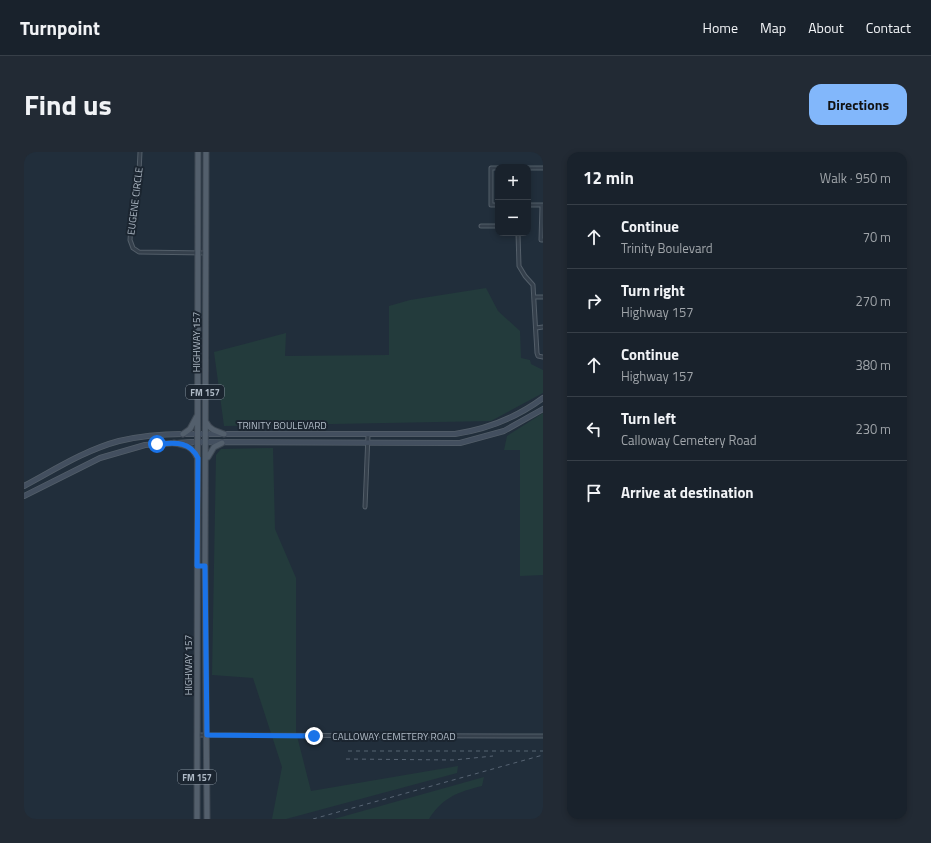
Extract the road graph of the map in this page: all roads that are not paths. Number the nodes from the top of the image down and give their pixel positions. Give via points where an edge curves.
1 (140, 152) edge
2 (198, 152) edge
3 (206, 152) edge
4 (495, 168) edge
5 (531, 168) edge
6 (543, 168) edge
7 (495, 205) edge
8 (531, 205) edge
9 (542, 205) edge
10 (481, 226) dead end
11 (495, 226) edge
12 (518, 236) edge
13 (542, 240) edge
14 (198, 253) junction
15 (206, 253) junction
16 (534, 297) junction
17 (543, 297) edge
18 (543, 327) edge
19 (536, 328) junction
20 (543, 357) edge
21 (543, 398) edge
22 (543, 409) edge
23 (198, 415) junction
24 (205, 421) junction
25 (183, 434) junction
26 (198, 434) junction
27 (206, 434) junction
28 (224, 434) junction
29 (279, 434) junction
30 (368, 434) junction
31 (279, 442) junction
32 (174, 443) junction
33 (198, 443) junction
34 (206, 443) junction
35 (222, 443) junction
36 (368, 443) junction
37 (198, 458) junction
38 (206, 462) junction
39 (46, 474) junction
40 (50, 482) junction
41 (24, 486) edge
42 (24, 496) edge
43 (366, 508) dead end
44 (197, 566) junction
45 (205, 566) junction
46 (197, 735) junction
47 (207, 735) junction
48 (543, 736) edge
49 (197, 819) edge
50 (207, 819) edge

1 - 14 street, EUGENE CIRCLE via 130,244 139,252
2 - 14 main road, HIGHWAY 157 / FM 157
3 - 15 main road, HIGHWAY 157 / FM 157
4 - 7 street via 491,168 491,205
5 - 6 street
8 - 9 street
9 - 13 street
10 - 11 street
12 - 16 street via 519,266 533,284
14 - 15 street, EUGENE CIRCLE
14 - 23 main road, HIGHWAY 157 / FM 157
15 - 24 main road, HIGHWAY 157 / FM 157
16 - 17 street
16 - 19 street
18 - 19 street
19 - 20 street via 538,356
21 - 30 main road, TRINITY BOULEVARD via 515,416 480,429 455,434
22 - 36 main road, TRINITY BOULEVARD via 504,431 460,442
23 - 25 main road via 190,429
23 - 26 main road, HIGHWAY 157 / FM 157
24 - 27 main road, HIGHWAY 157 / FM 157
24 - 28 main road via 209,428
25 - 26 main road, TRINITY BOULEVARD
25 - 39 main road, TRINITY BOULEVARD via 153,435 118,442 97,449
26 - 27 main road, TRINITY BOULEVARD
26 - 33 main road, HIGHWAY 157 / FM 157
27 - 28 main road, TRINITY BOULEVARD
27 - 34 main road, HIGHWAY 157 / FM 157
28 - 29 main road, TRINITY BOULEVARD
29 - 30 main road, TRINITY BOULEVARD
29 - 31 main road
30 - 36 street
31 - 35 main road, TRINITY BOULEVARD
31 - 36 main road, TRINITY BOULEVARD
32 - 33 main road, TRINITY BOULEVARD
32 - 37 main road via 194,449
32 - 40 main road, TRINITY BOULEVARD via 123,450
33 - 34 main road, TRINITY BOULEVARD
33 - 37 main road, HIGHWAY 157 / FM 157
34 - 35 main road, TRINITY BOULEVARD
34 - 38 main road, HIGHWAY 157 / FM 157
35 - 38 main road via 214,447
36 - 43 street
37 - 44 main road, HIGHWAY 157 / FM 157
38 - 45 main road, HIGHWAY 157 / FM 157
39 - 40 main road
39 - 41 main road, TRINITY BOULEVARD
40 - 42 main road, TRINITY BOULEVARD
44 - 45 main road
44 - 46 main road, HIGHWAY 157 / FM 157
45 - 47 main road, HIGHWAY 157 / FM 157
46 - 47 street, CALLOWAY CEMETERY ROAD
46 - 49 main road, HIGHWAY 157 / FM 157
47 - 48 street, CALLOWAY CEMETERY ROAD
47 - 50 main road, HIGHWAY 157 / FM 157

